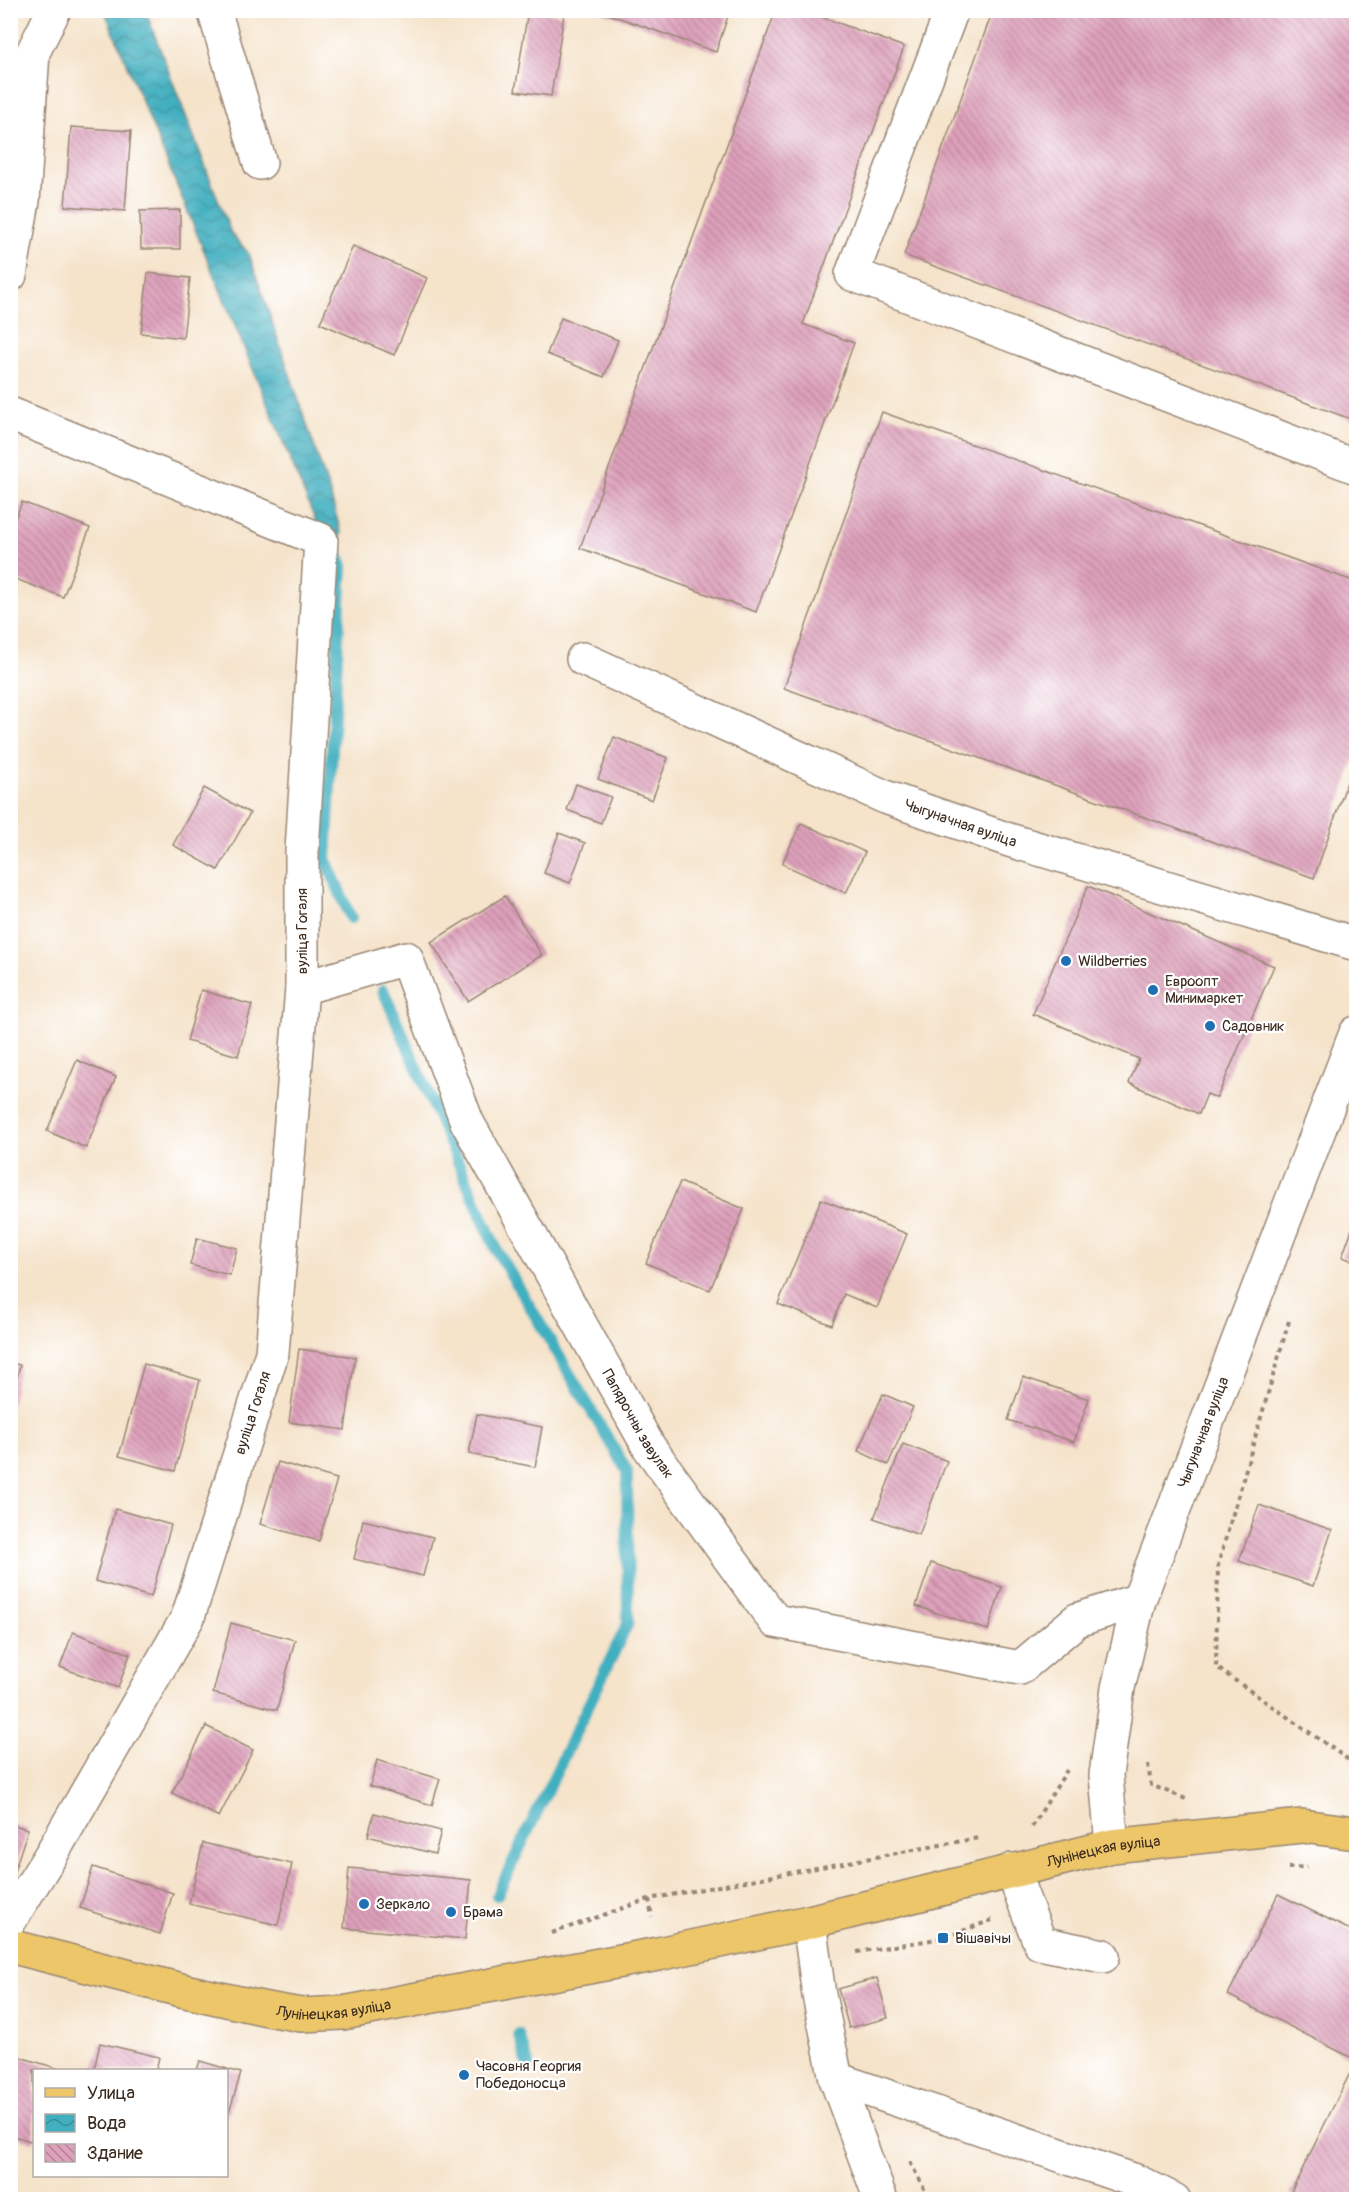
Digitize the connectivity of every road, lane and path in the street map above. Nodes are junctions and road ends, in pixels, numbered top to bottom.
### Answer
1 (54, 10) edge
2 (214, 10) edge
3 (952, 10) edge
4 (260, 163) dead end
5 (17, 195) edge
6 (10, 275) edge
7 (10, 414) edge
8 (1356, 467) edge
9 (583, 659) dead end
10 (1356, 944) edge
11 (302, 988) junction
12 (1356, 1033) edge
13 (1292, 1313) dead end
14 (1139, 1600) junction
15 (1148, 1762) dead end
16 (1356, 1765) edge
17 (1070, 1766) dead end
18 (1189, 1800) dead end
19 (1031, 1828) dead end
20 (1356, 1833) edge
21 (986, 1836) dead end
22 (1112, 1846) junction
23 (1310, 1867) dead end
24 (1287, 1868) dead end
25 (1012, 1870) junction
26 (1026, 1907) junction
27 (10, 1920) edge
28 (809, 1922) junction
29 (541, 1937) dead end
30 (944, 1938) dead end
31 (10, 1946) edge
32 (1103, 1956) dead end
33 (836, 2079) junction
34 (867, 2161) junction
35 (1132, 2190) edge
36 (1053, 2196) dead end
37 (881, 2199) edge
38 (930, 2199) edge
39 (1063, 2199) edge
40 (1174, 2199) edge

1 - 5 street
2 - 4 street
3 - 8 street
5 - 6 street
7 - 11 street, вуліца Гогаля
9 - 10 street, Чыгуначная вуліца
11 - 14 street, Папярочны завулак
11 - 27 street, вуліца Гогаля
12 - 14 street, Чыгуначная вуліца
13 - 16 path
14 - 22 street, Чыгуначная вуліца
15 - 18 path
17 - 19 path
20 - 22 main road, Лунінецкая вуліца
21 - 29 path
22 - 25 main road, Лунінецкая вуліца
23 - 24 path
25 - 26 street
25 - 28 main road, Лунінецкая вуліца
26 - 30 path
26 - 32 street
28 - 31 main road, Лунінецкая вуліца
28 - 33 street
33 - 34 street
33 - 35 street
34 - 37 street
34 - 38 path
35 - 40 street
36 - 39 path

